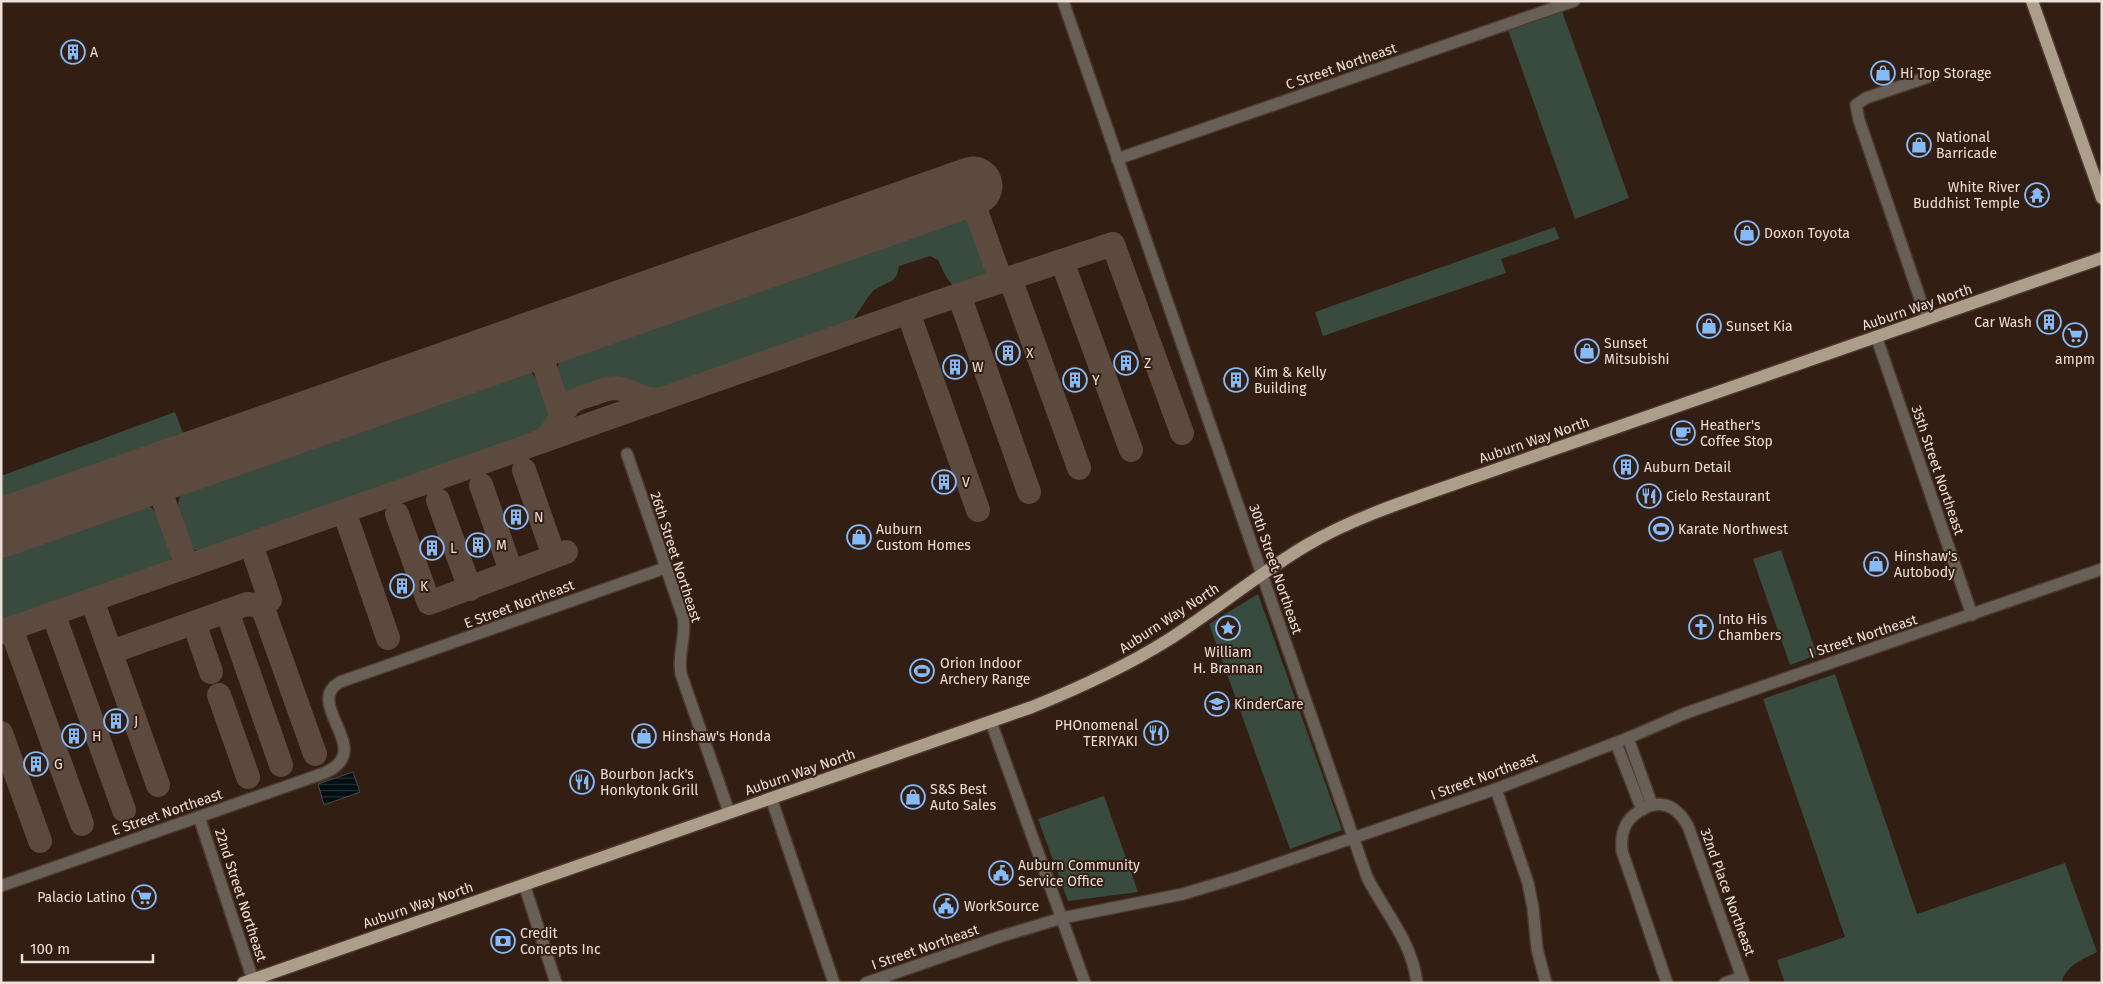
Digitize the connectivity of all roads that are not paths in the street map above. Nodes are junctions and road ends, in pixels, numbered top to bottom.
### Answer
1 (1063, 1) edge
2 (1574, 1) edge
3 (2032, 1) edge
4 (1934, 75) dead end
5 (1117, 159) junction
6 (2102, 198) edge
7 (2102, 258) edge
8 (1927, 319) junction
9 (1876, 336) junction
10 (627, 454) dead end
11 (666, 568) junction
12 (2102, 569) edge
13 (1262, 575) junction
14 (1972, 615) junction
15 (991, 722) junction
16 (1628, 738) junction
17 (1616, 743) junction
18 (1496, 789) junction
19 (771, 798) junction
20 (1647, 807) junction
21 (729, 812) junction
22 (199, 817) junction
23 (1353, 837) junction
24 (524, 884) junction
25 (1, 886) edge
26 (1062, 918) junction
27 (1743, 980) edge
28 (250, 982) edge
29 (556, 983) edge
30 (834, 983) edge
31 (866, 983) edge
32 (1085, 983) edge
33 (1417, 983) edge
34 (1546, 983) edge
35 (1667, 983) edge
36 (1725, 983) edge

1 - 5 street, 30th Street Northeast
2 - 5 street, C Street Northeast
3 - 6 main road
4 - 8 street
5 - 13 street, 30th Street Northeast
7 - 8 main road, Auburn Way North
8 - 9 main road, Auburn Way North
9 - 13 main road, Auburn Way North
9 - 14 street, 35th Street Northeast
10 - 11 street, 26th Street Northeast
11 - 21 street, 26th Street Northeast
11 - 22 street, E Street Northeast
12 - 14 street, I Street Northeast
13 - 15 main road, Auburn Way North
13 - 23 street, 30th Street Northeast
14 - 16 street, I Street Northeast
15 - 19 main road, Auburn Way North
15 - 26 street
16 - 17 street, I Street Northeast
16 - 20 street
17 - 18 street, I Street Northeast
17 - 20 street
18 - 23 street, I Street Northeast
18 - 34 street
19 - 21 main road, Auburn Way North
19 - 30 street
20 - 27 street, 32nd Place Northeast
20 - 35 street
21 - 24 main road, Auburn Way North
22 - 25 street, E Street Northeast
22 - 28 street, 22nd Street Northeast
23 - 26 street, I Street Northeast
23 - 33 street, 30th Street Northeast
24 - 28 main road, Auburn Way North
24 - 29 street
26 - 31 street, I Street Northeast
26 - 32 street
27 - 36 street

